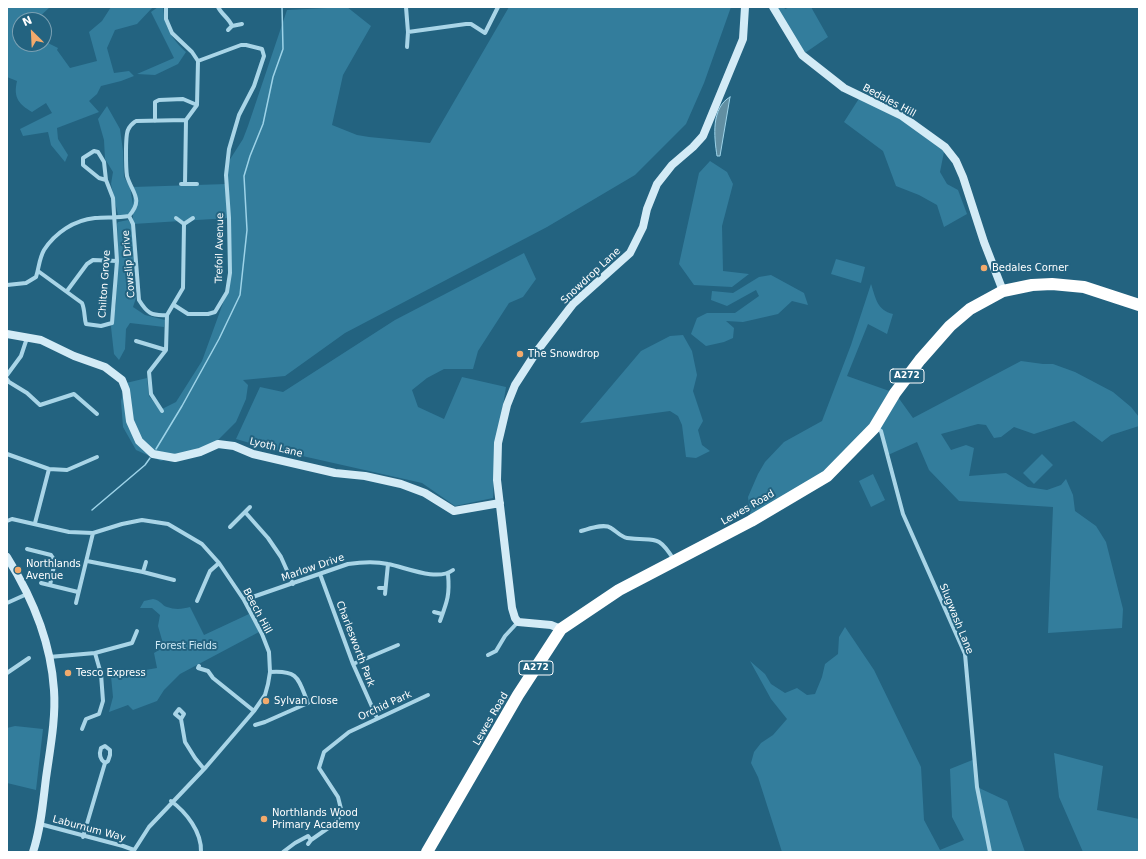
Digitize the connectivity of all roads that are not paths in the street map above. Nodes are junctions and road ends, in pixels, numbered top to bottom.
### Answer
1 (166, 7) edge
2 (218, 7) edge
3 (406, 7) edge
4 (498, 7) edge
5 (745, 7) edge
6 (773, 7) edge
7 (242, 24) dead end
8 (232, 26) junction
9 (228, 30) dead end
10 (408, 32) junction
11 (407, 47) dead end
12 (198, 61) junction
13 (196, 105) junction
14 (186, 120) junction
15 (155, 121) junction
16 (106, 180) junction
17 (197, 184) dead end
18 (129, 216) junction
19 (114, 218) junction
20 (176, 218) dead end
21 (193, 218) dead end
22 (184, 224) junction
23 (117, 261) junction
24 (38, 271) junction
25 (7, 285) edge
26 (67, 291) junction
27 (1003, 291) junction
28 (174, 305) junction
29 (1139, 305) edge
30 (167, 315) junction
31 (7, 334) edge
32 (27, 338) junction
33 (136, 341) dead end
34 (166, 350) junction
35 (7, 375) edge
36 (7, 379) edge
37 (162, 411) dead end
38 (97, 414) dead end
39 (874, 428) junction
40 (7, 454) edge
41 (97, 457) dead end
42 (49, 469) junction
43 (500, 503) junction
44 (250, 507) dead end
45 (245, 512) junction
46 (7, 521) edge
47 (35, 523) junction
48 (230, 527) dead end
49 (581, 531) dead end
50 (93, 533) junction
51 (27, 549) dead end
52 (7, 557) edge
53 (87, 561) junction
54 (146, 562) dead end
55 (675, 562) junction
56 (218, 563) junction
57 (388, 564) junction
58 (453, 570) dead end
59 (143, 572) junction
60 (320, 574) junction
61 (448, 574) junction
62 (174, 580) dead end
63 (41, 583) dead end
64 (293, 584) junction
65 (50, 585) junction
66 (379, 588) dead end
67 (385, 588) junction
68 (78, 592) junction
69 (27, 594) junction
70 (385, 594) dead end
71 (244, 600) junction
72 (197, 601) dead end
73 (7, 603) edge
74 (76, 603) dead end
75 (434, 612) dead end
76 (442, 614) junction
77 (440, 621) dead end
78 (518, 622) junction
79 (561, 628) junction
80 (137, 632) dead end
81 (398, 645) dead end
82 (95, 653) junction
83 (488, 655) dead end
84 (50, 657) junction
85 (29, 658) dead end
86 (353, 664) junction
87 (199, 666) dead end
88 (212, 667) dead end
89 (208, 671) junction
90 (270, 672) junction
91 (7, 673) edge
92 (428, 695) dead end
93 (421, 699) junction
94 (423, 704) dead end
95 (254, 711) junction
96 (377, 718) junction
97 (181, 719) dead end
98 (255, 725) dead end
99 (82, 729) dead end
100 (105, 763) dead end
101 (204, 769) junction
102 (172, 801) junction
103 (40, 824) junction
104 (83, 836) junction
105 (133, 851) edge
106 (33, 852) edge
107 (201, 852) edge
108 (284, 852) edge
109 (427, 852) edge
110 (990, 852) edge

1 - 12 street
2 - 8 street
3 - 10 street
4 - 10 street
5 - 43 street, Snowdrop Lane
6 - 27 street, Bedales Hill
7 - 8 street
8 - 9 street
10 - 11 street
12 - 13 street
12 - 28 street, Trefoil Avenue
13 - 14 street
13 - 15 street
14 - 15 street
14 - 17 street
15 - 18 street
16 - 16 street, Chilton Grove
16 - 19 street, Chilton Grove
18 - 19 street
18 - 30 street, Cowslip Drive
19 - 23 street, Chilton Grove
19 - 24 street
20 - 22 street
21 - 22 street
22 - 28 street
23 - 26 street
23 - 26 street, Chilton Grove
24 - 25 street
24 - 26 street, Chilton Grove
27 - 29 highway, Lewes Road / A272
27 - 39 highway, Lewes Road / A272
28 - 30 street
30 - 34 street
31 - 32 street, Lyoth Lane
32 - 35 street
32 - 43 street, Lyoth Lane
33 - 34 street
34 - 37 street
36 - 38 street
39 - 55 highway, Lewes Road / A272
39 - 110 street, Slugwash Lane
40 - 42 street
41 - 42 street
42 - 47 street
43 - 78 street, Snowdrop Lane
44 - 45 street
45 - 48 street
45 - 64 street
46 - 47 street, Beech Hill
47 - 50 street, Beech Hill
49 - 55 street
50 - 53 street
50 - 56 street, Beech Hill
51 - 65 street
52 - 69 street
53 - 59 street
53 - 68 street
54 - 59 street
55 - 79 highway, Lewes Road / A272
56 - 71 street, Beech Hill
56 - 72 street
57 - 60 street, Marlow Drive
57 - 61 street, Marlow Drive
57 - 67 street
58 - 61 street
59 - 62 street
60 - 64 street, Marlow Drive
60 - 86 street, Charlesworth Park
61 - 76 street
63 - 65 street
64 - 71 street, Marlow Drive
65 - 68 street
66 - 67 street
67 - 70 street
68 - 74 street
69 - 73 street
69 - 84 street
71 - 90 street, Beech Hill
75 - 76 street
76 - 77 street
78 - 79 street
78 - 83 street
79 - 109 highway, Lewes Road / A272
80 - 82 street
81 - 86 street
82 - 84 street
82 - 99 street
84 - 103 street
85 - 91 street
86 - 96 street, Charlesworth Park
87 - 89 street
88 - 89 street
89 - 95 street
90 - 95 street, Beech Hill
90 - 98 street
92 - 93 street, Orchid Park
93 - 94 street
93 - 96 street, Orchid Park
95 - 101 street, Beech Hill
96 - 108 street, Orchid Park
97 - 101 street
100 - 104 street
101 - 102 street, Beech Hill
102 - 105 street, Beech Hill
102 - 107 street
103 - 104 street, Laburnum Way
103 - 106 street
104 - 105 street, Laburnum Way

